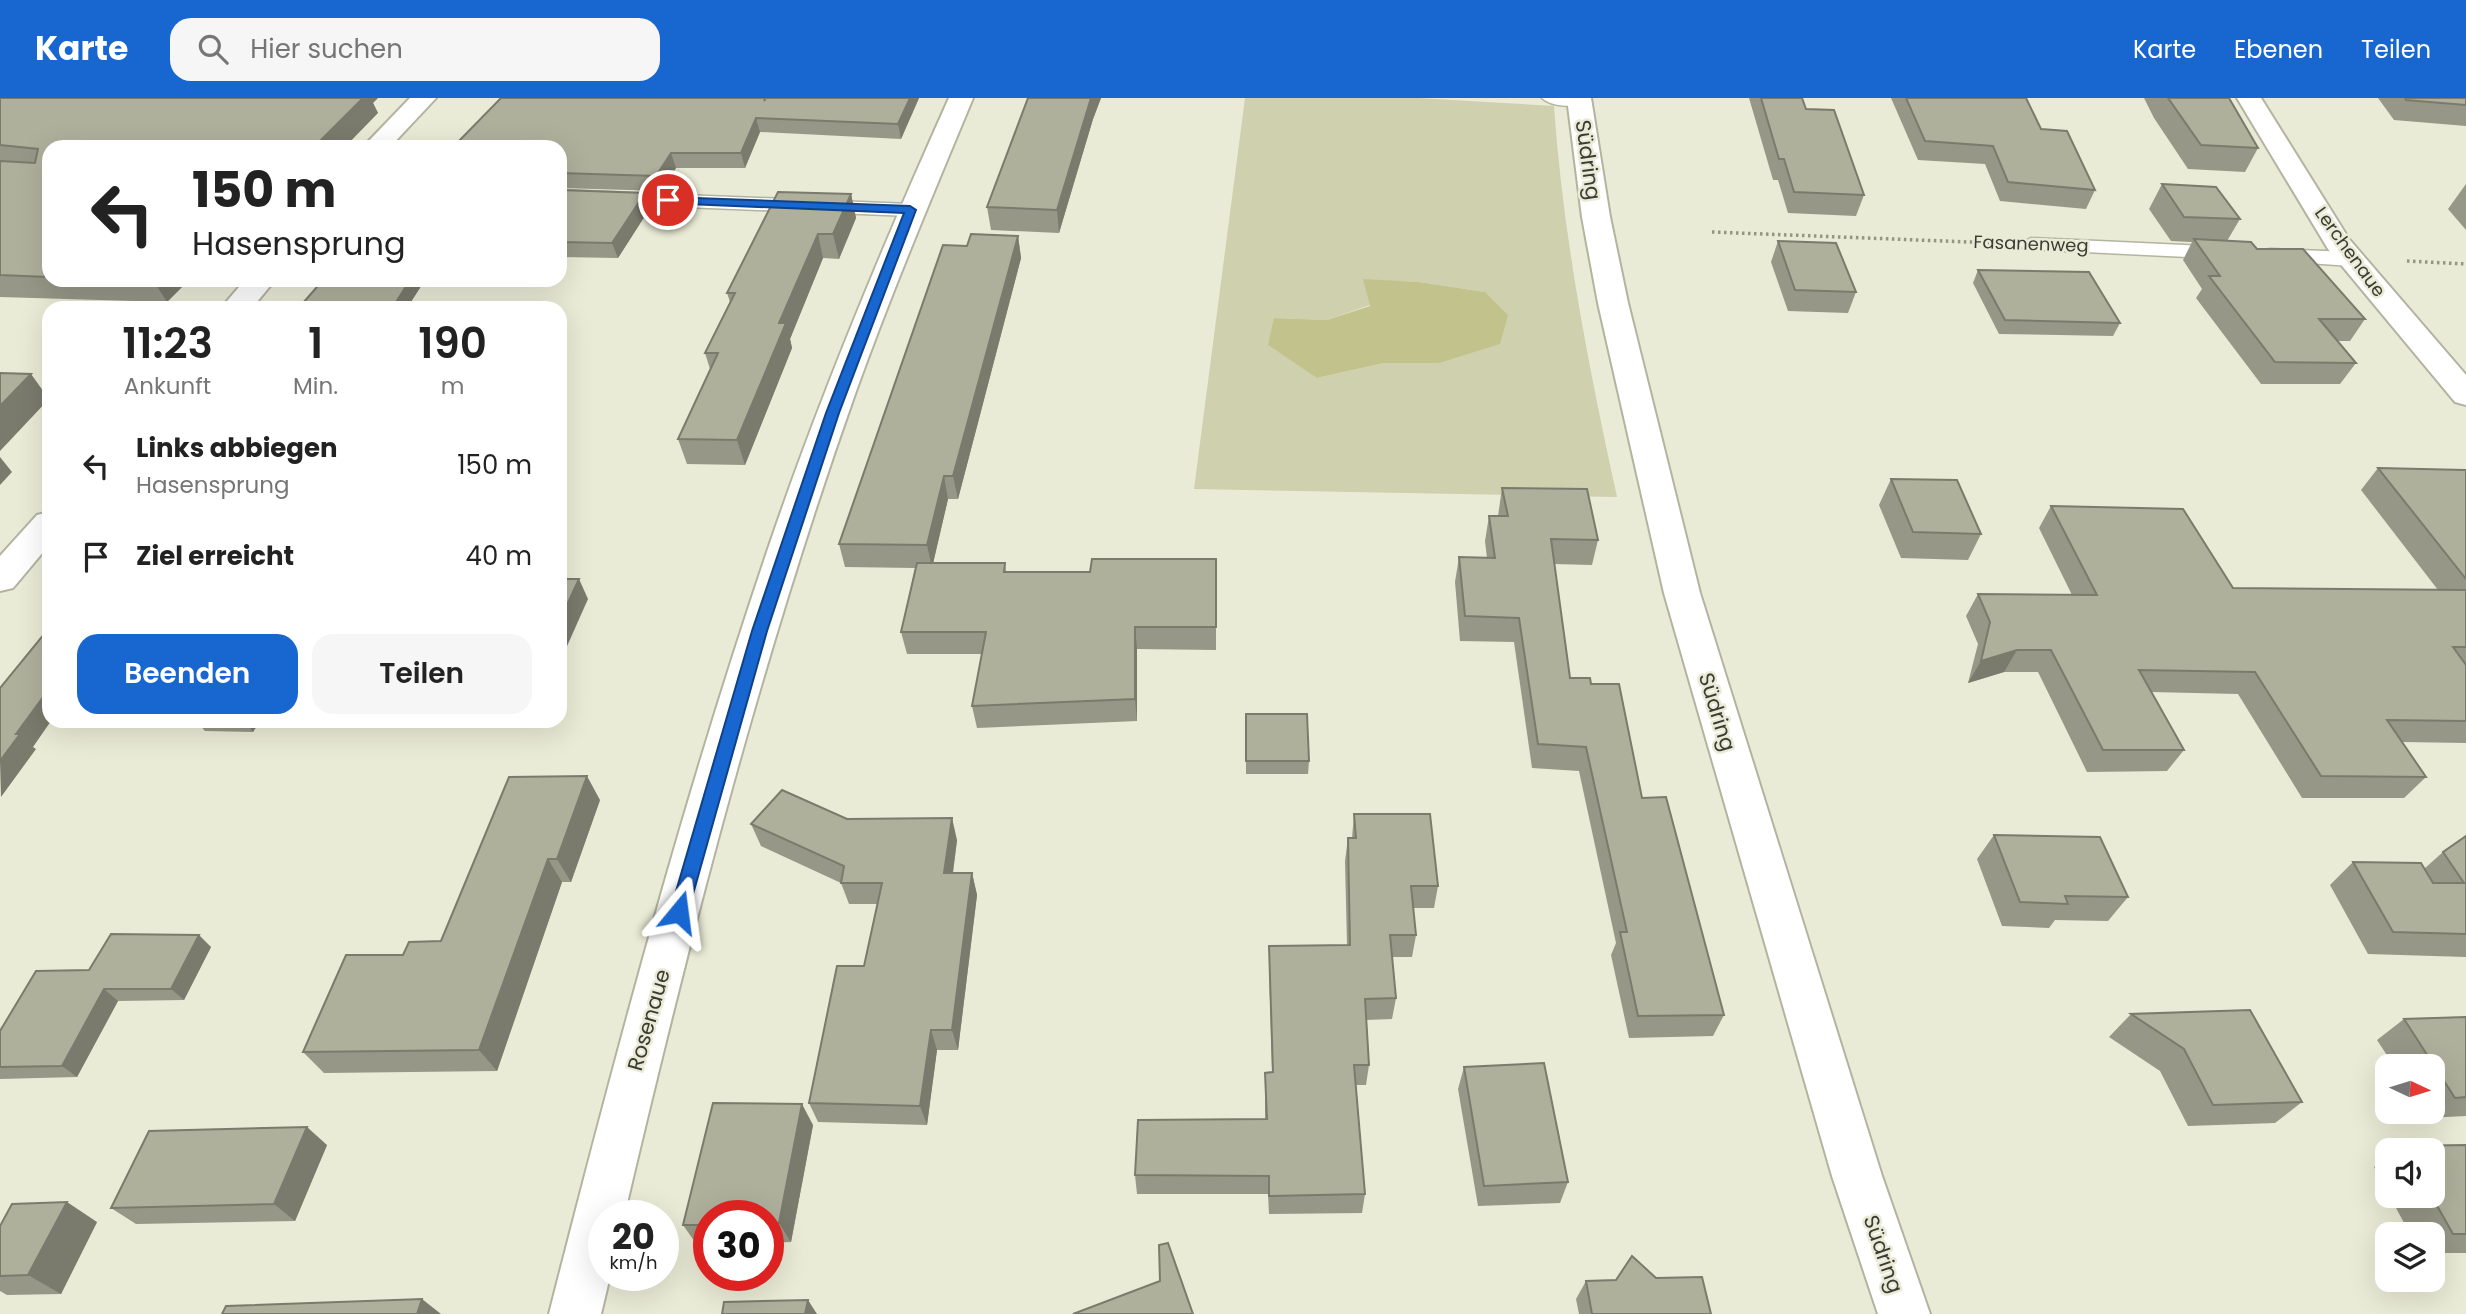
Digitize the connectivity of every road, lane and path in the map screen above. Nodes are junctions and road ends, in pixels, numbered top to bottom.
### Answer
1 (424, 98) edge
2 (961, 98) edge
3 (2249, 98) edge
4 (1570, 99) edge
5 (383, 140) edge
6 (567, 196) edge
7 (910, 210) junction
8 (1712, 232) dead end
9 (2031, 244) joint
10 (2351, 259) junction
11 (255, 287) edge
12 (242, 301) edge
13 (2466, 395) edge
14 (42, 531) edge
15 (0, 579) edge
16 (575, 1314) edge
17 (1903, 1314) edge

1 - 5 street
2 - 7 street, Rosenaue
3 - 10 street, Lerchenaue
4 - 17 street, Südring
6 - 7 lane
7 - 16 street, Rosenaue
8 - 9 path, Fasanenweg
9 - 10 lane, Fasanenweg
10 - 13 street, Lerchenaue
11 - 12 street
14 - 15 street

